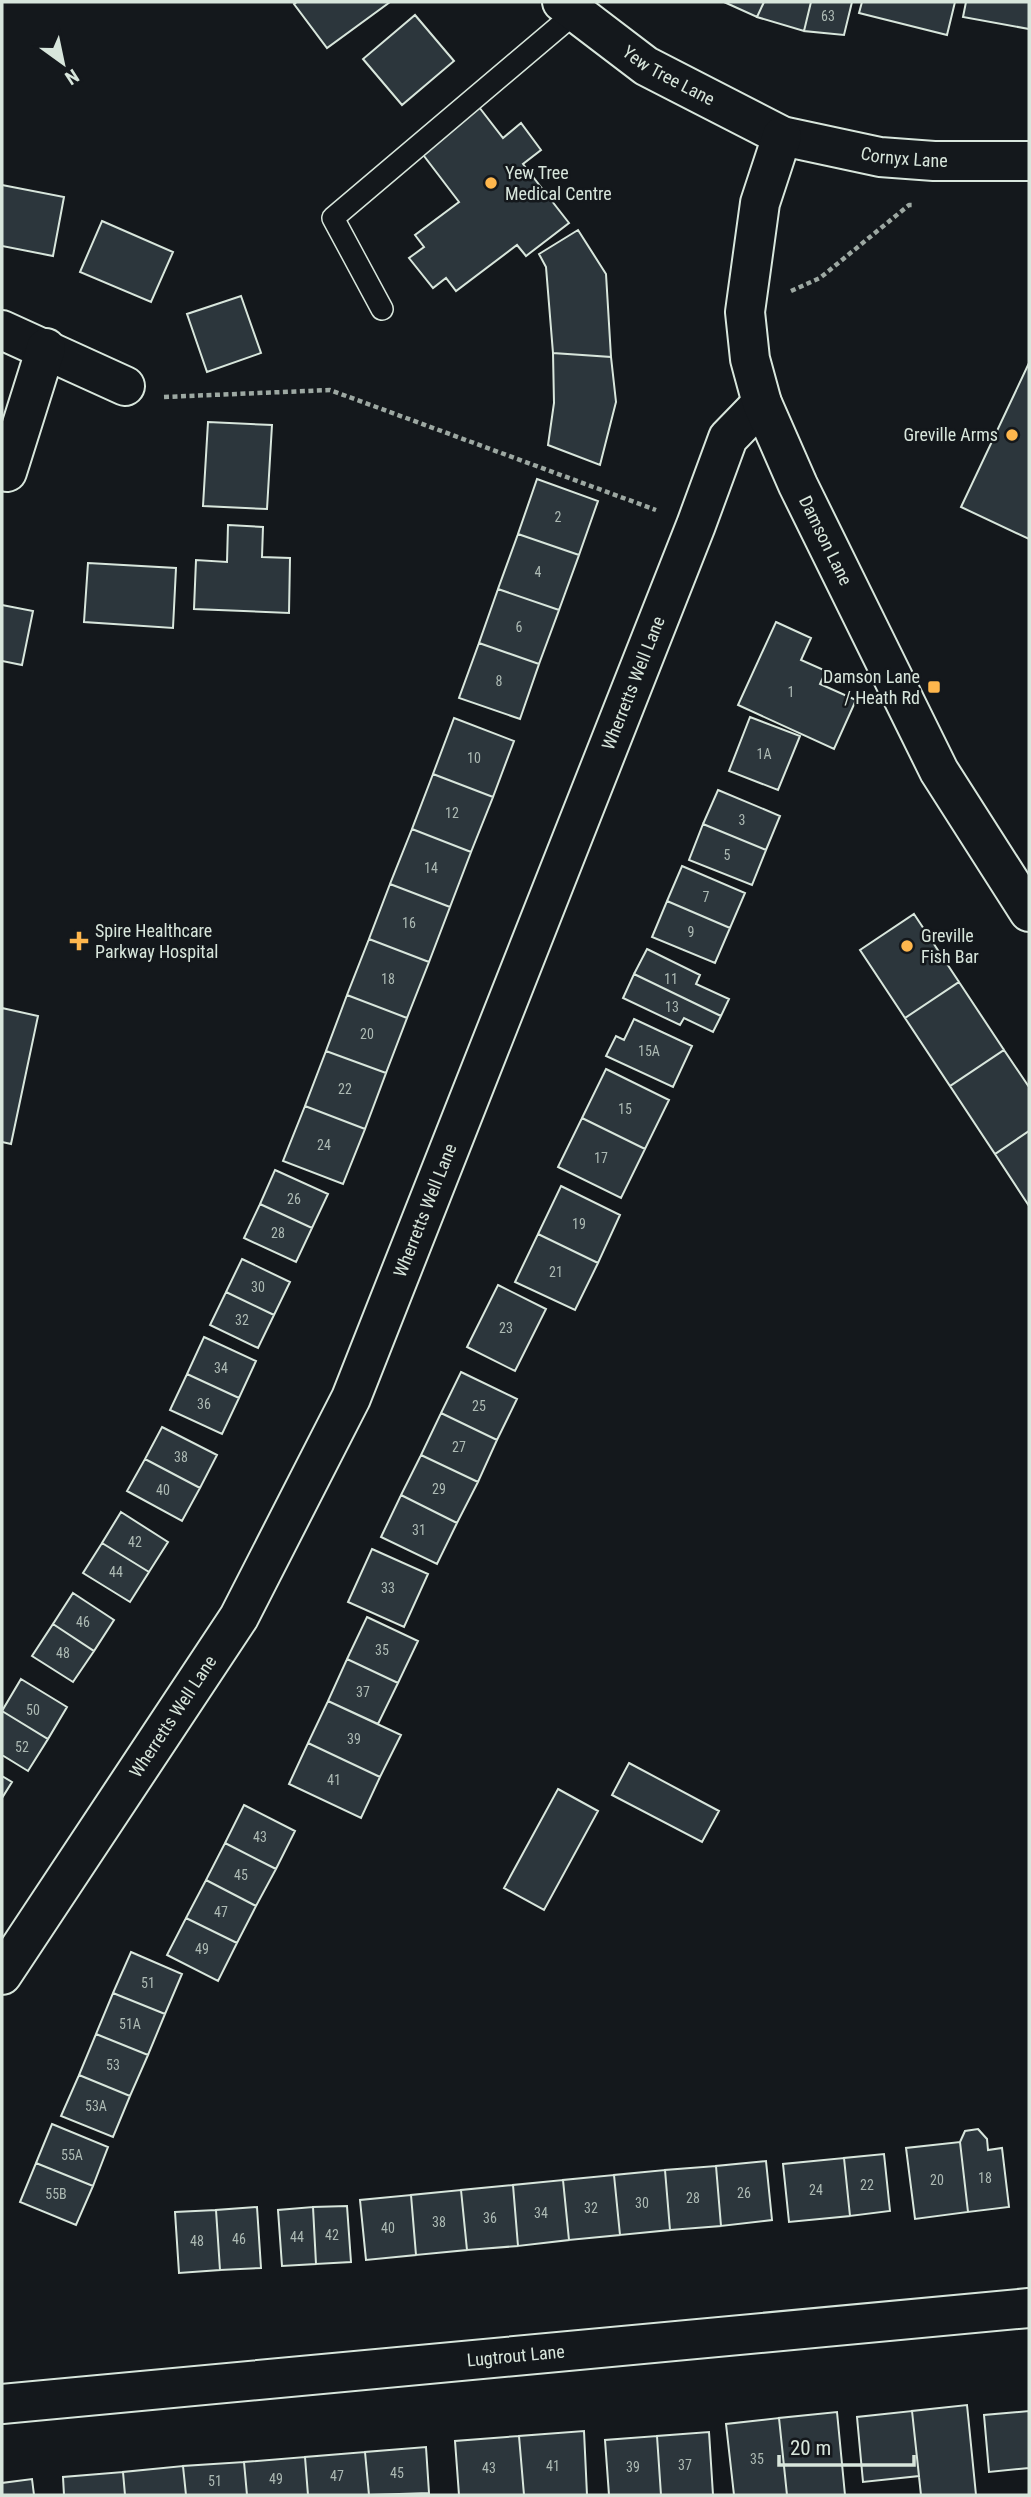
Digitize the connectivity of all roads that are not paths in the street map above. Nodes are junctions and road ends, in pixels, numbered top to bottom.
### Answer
1 (568, 7) edge
2 (782, 136) junction
3 (1029, 161) edge
4 (382, 309) dead end
5 (2, 330) edge
6 (46, 348) junction
7 (125, 386) road end
8 (762, 403) junction
9 (7, 472) dead end
10 (1029, 912) edge
11 (2, 1975) edge
12 (1029, 2308) edge
13 (2, 2404) edge

1 - 2 street, Yew Tree Lane
1 - 4 lane
2 - 3 street, Cornyx Lane
2 - 8 street, Damson Lane
5 - 6 street
6 - 7 street
6 - 9 street
8 - 10 street, Damson Lane
8 - 11 street, Wherretts Well Lane
12 - 13 street, Lugtrout Lane

